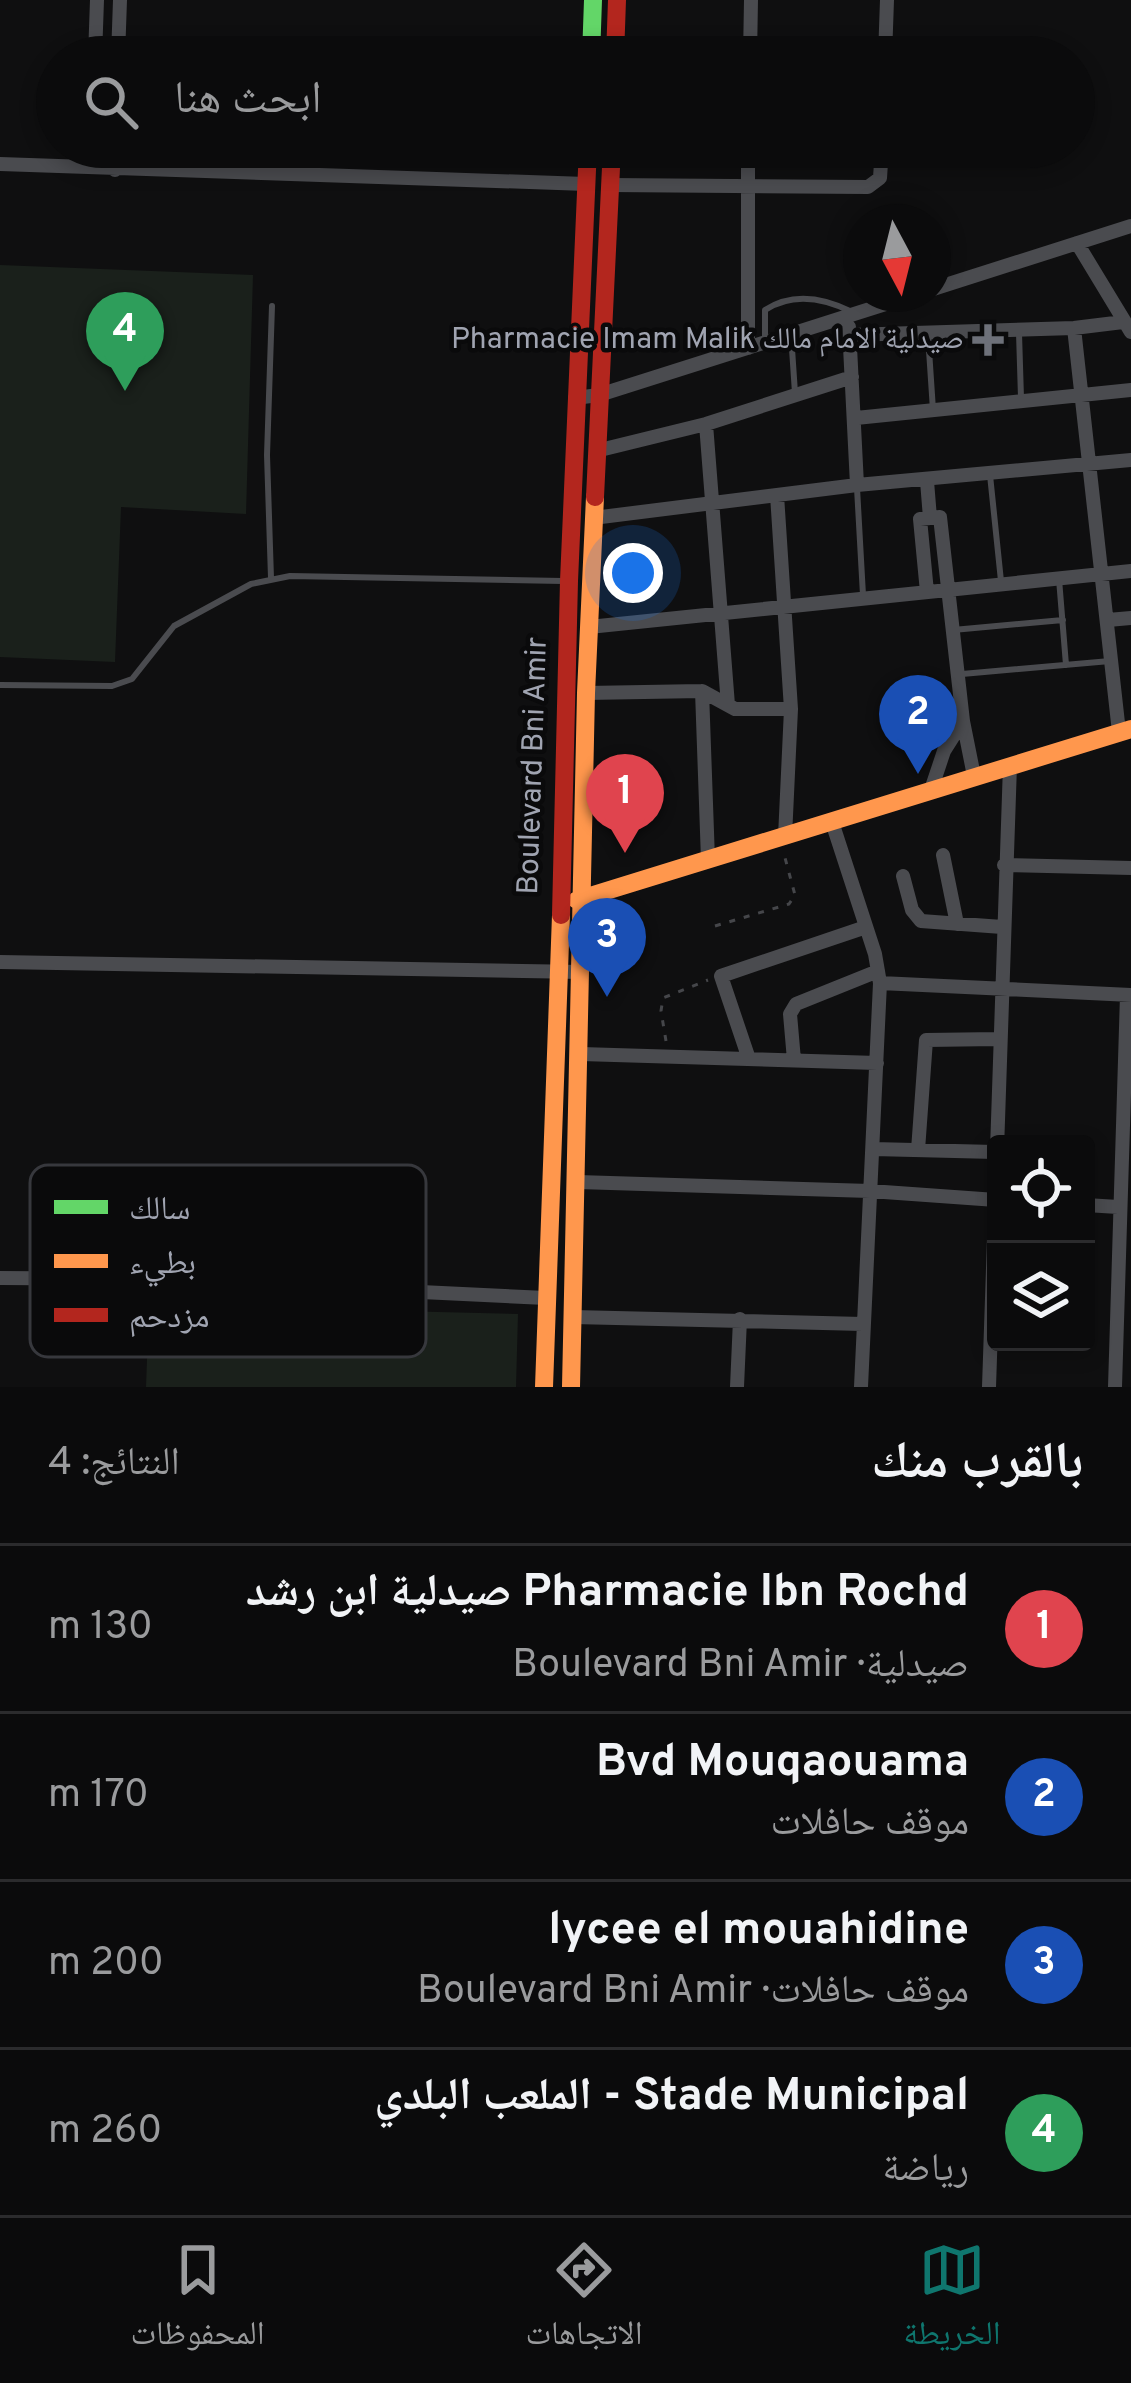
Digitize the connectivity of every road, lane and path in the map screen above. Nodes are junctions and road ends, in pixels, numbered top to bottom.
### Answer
1 (98, 0) edge
2 (120, 0) edge
3 (593, 0) edge
4 (617, 0) edge
5 (751, 0) edge
6 (887, 0) edge
7 (97, 36) edge
8 (119, 36) edge
9 (592, 36) edge
10 (616, 36) edge
11 (750, 36) edge
12 (886, 36) edge
13 (0, 164) edge
14 (36, 166) edge
15 (90, 168) edge
16 (587, 168) edge
17 (611, 168) edge
18 (747, 168) edge
19 (881, 168) edge
20 (115, 170) joint
21 (586, 184) junction
22 (610, 185) junction
23 (747, 185) junction
24 (1131, 226) edge
25 (1076, 243) junction
26 (951, 283) edge
27 (272, 306) dead end
28 (861, 312) edge
29 (852, 315) junction
30 (1127, 327) edge
31 (1074, 328) junction
32 (1018, 329) junction
33 (928, 332) junction
34 (790, 334) junction
35 (850, 335) junction
36 (765, 343) junction
37 (748, 348) junction
38 (852, 377) junction
39 (1131, 390) edge
40 (599, 395) junction
41 (1081, 396) junction
42 (795, 397) junction
43 (575, 398) junction
44 (1022, 401) junction
45 (933, 410) junction
46 (856, 418) junction
47 (706, 424) junction
48 (596, 452) junction
49 (1131, 460) edge
50 (1087, 466) junction
51 (990, 475) junction
52 (927, 481) junction
53 (857, 485) junction
54 (776, 495) junction
55 (713, 502) junction
56 (593, 518) junction
57 (930, 518) junction
58 (1131, 572) edge
59 (1103, 574) junction
60 (271, 579) junction
61 (1059, 579) junction
62 (568, 581) junction
63 (1002, 585) junction
64 (949, 589) junction
65 (927, 592) junction
66 (863, 598) junction
67 (785, 606) junction
68 (721, 613) junction
69 (1131, 618) edge
70 (1063, 620) junction
71 (1108, 620) junction
72 (589, 627) junction
73 (953, 630) junction
74 (1112, 661) junction
75 (1066, 664) junction
76 (958, 674) junction
77 (0, 685) edge
78 (702, 691) junction
79 (586, 693) junction
80 (728, 705) junction
81 (791, 709) junction
82 (963, 721) junction
83 (1125, 730) edge
84 (1010, 765) junction
85 (974, 776) junction
86 (931, 790) junction
87 (832, 822) junction
88 (782, 838) junction
89 (943, 855) dead end
90 (708, 860) junction
91 (1004, 865) junction
92 (1131, 868) edge
93 (903, 876) dead end
94 (583, 899) junction
95 (560, 901) junction
96 (957, 924) junction
97 (715, 926) dead end
98 (866, 927) junction
99 (1002, 927) junction
100 (0, 962) edge
101 (582, 972) junction
102 (560, 973) junction
103 (721, 976) junction
104 (879, 977) junction
105 (1000, 990) junction
106 (1129, 995) edge
107 (998, 1039) junction
108 (581, 1054) junction
109 (669, 1056) junction
110 (749, 1059) junction
111 (794, 1060) junction
112 (877, 1063) junction
113 (1126, 1133) edge
114 (995, 1135) edge
115 (873, 1149) junction
116 (917, 1150) junction
117 (987, 1152) edge
118 (578, 1182) junction
119 (870, 1191) junction
120 (987, 1199) edge
121 (1095, 1206) edge
122 (1118, 1207) junction
123 (994, 1243) edge
124 (0, 1278) edge
125 (30, 1278) edge
126 (426, 1292) edge
127 (546, 1298) junction
128 (573, 1317) junction
129 (740, 1319) junction
130 (1123, 1321) edge
131 (862, 1324) junction
132 (544, 1387) edge
133 (571, 1387) edge
134 (737, 1387) edge
135 (861, 1387) edge
136 (989, 1387) edge
137 (1114, 1387) edge

1 - 7 street
2 - 8 street
3 - 9 main road
4 - 10 main road
5 - 11 street
6 - 12 street
13 - 14 street
15 - 20 street
16 - 21 main road, Boulevard Bni Amir
17 - 22 main road, Boulevard Bni Amir
18 - 23 street
19 - 23 street
20 - 21 street
21 - 43 main road, Boulevard Bni Amir
22 - 23 street
22 - 40 main road, Boulevard Bni Amir
23 - 37 street
24 - 25 street
25 - 26 street
25 - 30 street
27 - 60 lane
28 - 29 street
29 - 34 street
29 - 35 street
29 - 36 lane
30 - 31 street
31 - 32 street
31 - 41 street
32 - 33 street
32 - 44 lane
33 - 35 street
33 - 45 lane
34 - 36 street
34 - 42 lane
35 - 38 street
36 - 37 street
37 - 40 street
38 - 42 street
38 - 46 street
39 - 41 street
40 - 43 street
40 - 48 main road, Boulevard Bni Amir
41 - 44 street
41 - 50 street
42 - 47 street
43 - 62 main road, Boulevard Bni Amir
44 - 45 street
45 - 46 street
46 - 53 street
47 - 48 street
47 - 55 street
48 - 56 main road, Boulevard Bni Amir
49 - 50 street
50 - 51 street
50 - 59 street
51 - 52 street
51 - 63 lane
52 - 53 street
52 - 57 street
53 - 54 street
53 - 66 lane
54 - 55 street
54 - 67 street
55 - 56 street
55 - 68 street
56 - 72 main road, Boulevard Bni Amir
57 - 64 street
57 - 65 street
58 - 59 street
59 - 61 street
59 - 71 street
60 - 62 lane
60 - 77 lane
61 - 63 street
61 - 70 lane
62 - 95 main road, Boulevard Bni Amir
63 - 64 street
64 - 65 street
64 - 73 street
65 - 66 street
66 - 67 street
67 - 68 street
67 - 81 street
68 - 72 street
68 - 80 street
69 - 71 street
70 - 73 lane
70 - 75 lane
71 - 74 street
72 - 79 main road, Boulevard Bni Amir
73 - 76 street
74 - 75 lane
74 - 83 street
75 - 76 lane
76 - 82 street
78 - 79 street
78 - 80 street
78 - 90 street
79 - 94 main road, Boulevard Bni Amir
80 - 81 street
81 - 88 street
82 - 85 street
82 - 86 street
83 - 84 main road
84 - 85 main road
84 - 91 street
85 - 86 main road
86 - 87 main road
87 - 88 main road
87 - 98 street
88 - 90 main road
88 - 97 path
89 - 96 street
90 - 94 main road
91 - 92 street
91 - 99 street
93 - 96 street
94 - 95 main road
94 - 101 main road, Boulevard Bni Amir
95 - 102 main road, Boulevard Bni Amir
96 - 99 street
98 - 103 street
98 - 104 street
99 - 105 street
100 - 102 street
101 - 102 street
101 - 108 main road, Boulevard Bni Amir
102 - 127 main road, Boulevard Bni Amir
103 - 109 path
103 - 110 street
104 - 105 street
104 - 111 street
104 - 112 street
105 - 106 street
105 - 107 street
106 - 113 street
107 - 114 street
107 - 116 street
108 - 109 street
108 - 118 main road, Boulevard Bni Amir
109 - 110 street
110 - 111 street
111 - 112 street
112 - 115 street
113 - 122 street
115 - 116 street
115 - 119 street
116 - 117 street
118 - 119 street
118 - 128 main road, Boulevard Bni Amir
119 - 120 street
119 - 131 street
121 - 122 street
122 - 130 street
123 - 136 street
124 - 125 street
126 - 127 street
127 - 132 main road, Boulevard Bni Amir
128 - 129 street
128 - 133 main road, Boulevard Bni Amir
129 - 131 street
129 - 134 street
130 - 137 street
131 - 135 street

